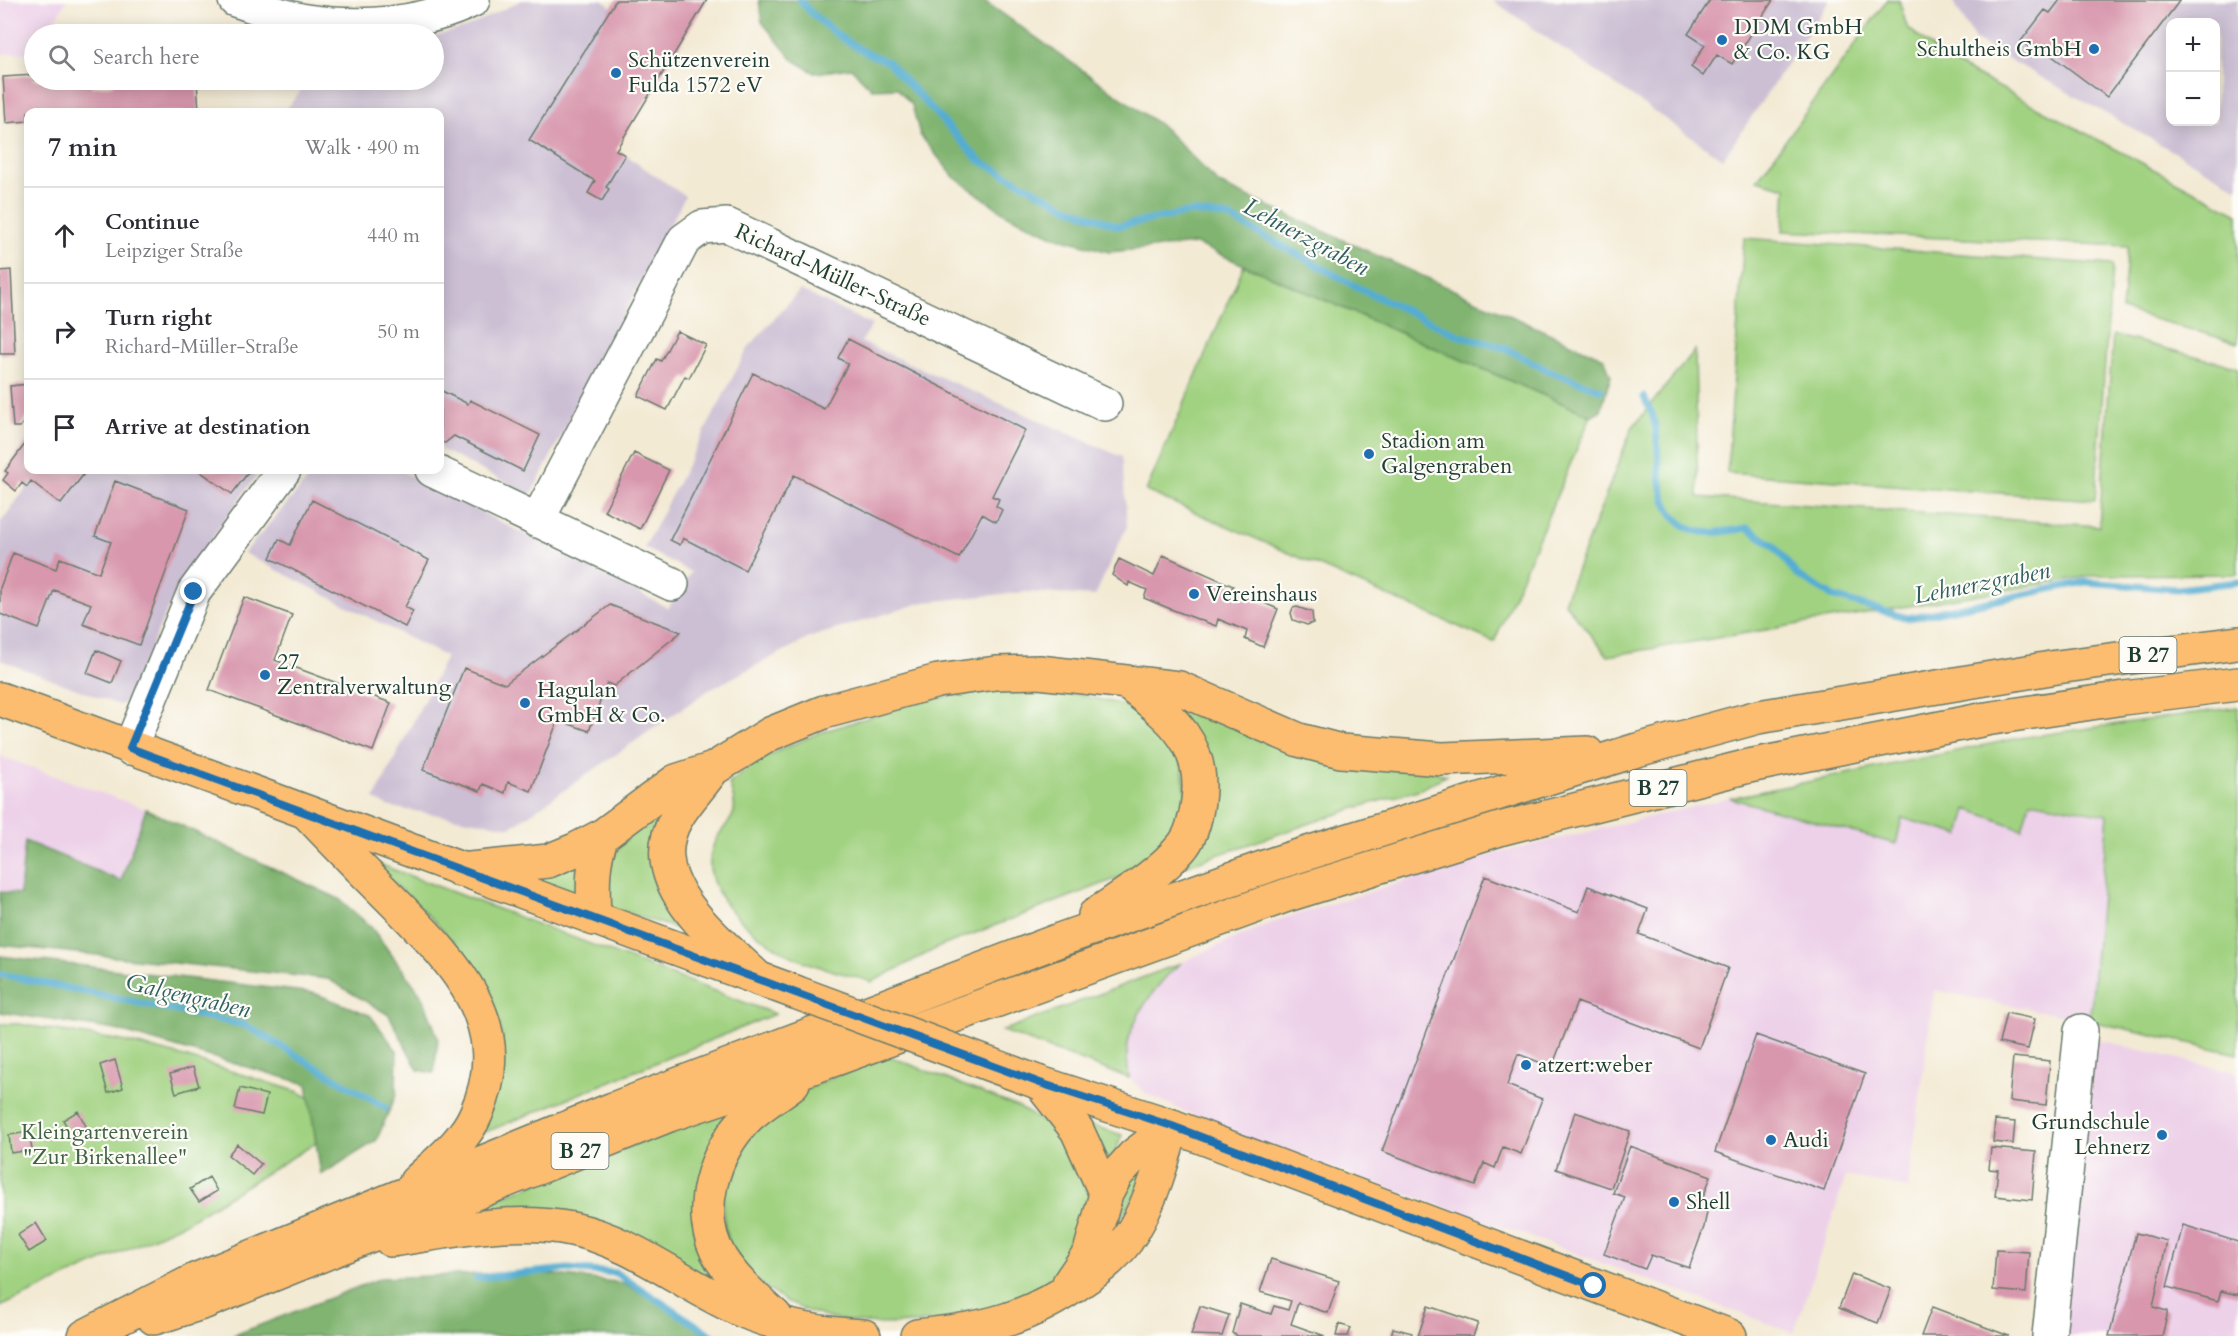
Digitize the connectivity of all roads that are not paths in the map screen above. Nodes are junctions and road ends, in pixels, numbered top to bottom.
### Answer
1 (235, 0) edge
2 (473, 0) edge
3 (341, 24) edge
4 (376, 24) edge
5 (1105, 404) dead end
6 (281, 474) edge
7 (440, 474) edge
8 (537, 521) junction
9 (672, 584) dead end
10 (2238, 643) edge
11 (1127, 683) junction
12 (2238, 684) edge
13 (0, 699) edge
14 (130, 748) junction
15 (1637, 750) junction
16 (684, 789) junction
17 (308, 814) junction
18 (602, 836) junction
19 (460, 870) junction
20 (594, 919) junction
21 (1062, 939) junction
22 (759, 979) junction
23 (2081, 1031) dead end
24 (816, 1066) junction
25 (1053, 1087) junction
26 (1172, 1126) junction
27 (1106, 1194) junction
28 (402, 1195) junction
29 (347, 1245) junction
30 (1060, 1297) junction
31 (787, 1327) junction
32 (85, 1336) edge
33 (98, 1336) edge
34 (864, 1336) edge
35 (917, 1336) edge
36 (1730, 1336) edge
37 (2049, 1336) edge

1 - 3 street
2 - 4 street
5 - 8 street, Richard-Müller-Straße
6 - 14 street
7 - 8 street
8 - 9 street
10 - 15 main road, B 27
11 - 15 main road
11 - 16 main road
11 - 21 main road
12 - 24 main road, B 27
13 - 14 main road
14 - 17 main road
15 - 21 main road, B 27
16 - 18 main road
16 - 22 main road
17 - 19 main road
17 - 28 main road
18 - 19 main road
18 - 20 main road
19 - 20 main road
20 - 22 main road
21 - 28 main road, B 27
22 - 25 main road, bridge
23 - 37 street
24 - 29 main road, B 27
24 - 31 main road
25 - 26 main road
25 - 27 main road
26 - 27 main road
26 - 30 main road
26 - 36 main road
27 - 30 main road
28 - 32 main road, B 27
29 - 31 main road
29 - 33 main road, B 27
30 - 35 main road
31 - 34 main road

